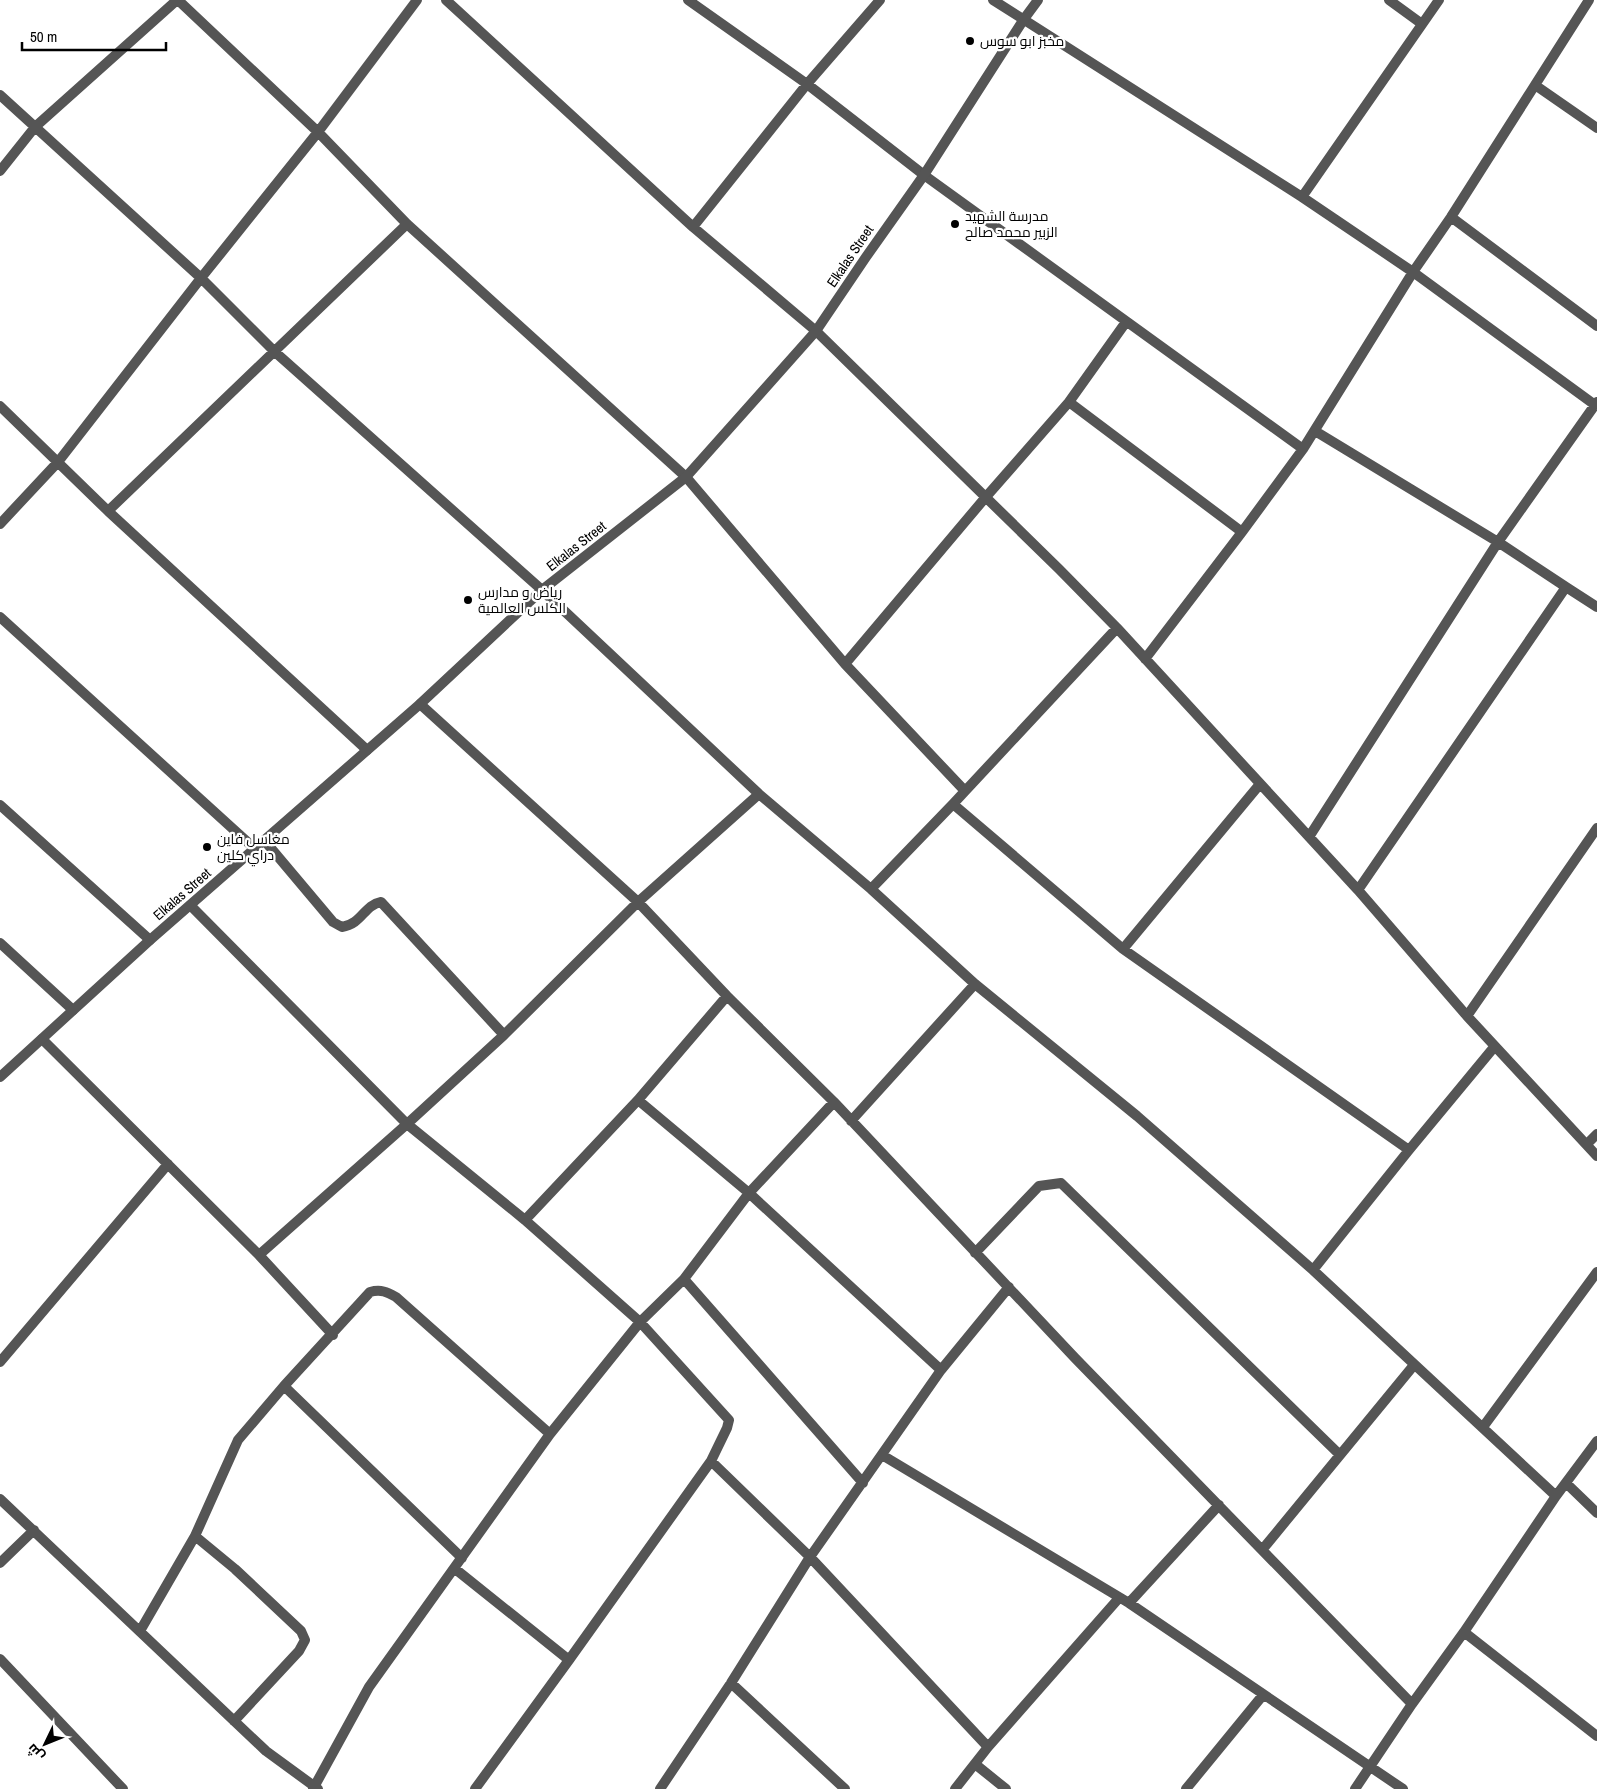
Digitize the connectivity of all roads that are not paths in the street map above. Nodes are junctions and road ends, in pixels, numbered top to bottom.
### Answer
1 (178, 0) edge
2 (417, 0) edge
3 (446, 0) edge
4 (688, 0) edge
5 (880, 0) edge
6 (993, 0) edge
7 (1038, 0) edge
8 (1389, 0) edge
9 (1439, 0) edge
10 (1590, 0) edge
11 (1024, 19) junction
12 (1422, 24) junction
13 (807, 84) junction
14 (1535, 85) junction
15 (0, 95) edge
16 (35, 127) junction
17 (1597, 128) edge
18 (318, 132) junction
19 (0, 171) edge
20 (924, 175) junction
21 (1302, 197) junction
22 (1451, 217) junction
23 (407, 224) junction
24 (693, 227) junction
25 (1413, 272) junction
26 (200, 278) junction
27 (1126, 322) junction
28 (1597, 326) edge
29 (816, 331) junction
30 (275, 352) junction
31 (1069, 402) junction
32 (1596, 404) edge
33 (0, 406) edge
34 (1314, 431) junction
35 (1303, 449) junction
36 (58, 462) junction
37 (686, 477) junction
38 (985, 498) junction
39 (108, 511) junction
40 (0, 524) edge
41 (1242, 532) junction
42 (1498, 542) junction
43 (1566, 587) junction
44 (542, 590) junction
45 (1597, 607) edge
46 (0, 617) edge
47 (1117, 628) junction
48 (1145, 659) junction
49 (845, 664) junction
50 (420, 704) junction
51 (367, 750) junction
52 (1260, 784) junction
53 (965, 791) junction
54 (759, 794) junction
55 (0, 804) edge
56 (953, 804) junction
57 (1597, 828) edge
58 (1309, 837) junction
59 (264, 840) junction
60 (254, 848) junction
61 (871, 889) junction
62 (1358, 890) junction
63 (638, 902) junction
64 (191, 906) junction
65 (150, 940) junction
66 (0, 943) edge
67 (1123, 949) junction
68 (975, 984) junction
69 (727, 996) junction
70 (73, 1010) junction
71 (1467, 1016) junction
72 (504, 1035) junction
73 (42, 1039) junction
74 (1495, 1046) junction
75 (0, 1077) edge
76 (638, 1100) junction
77 (834, 1102) junction
78 (851, 1121) junction
79 (407, 1124) junction
80 (1597, 1134) edge
81 (1587, 1144) junction
82 (1409, 1150) junction
83 (1597, 1156) edge
84 (168, 1164) junction
85 (749, 1194) junction
86 (525, 1220) junction
87 (975, 1253) junction
88 (259, 1255) junction
89 (1313, 1270) junction
90 (1597, 1272) edge
91 (684, 1279) junction
92 (1009, 1287) junction
93 (640, 1322) junction
94 (333, 1335) junction
95 (0, 1362) edge
96 (1414, 1365) junction
97 (941, 1370) junction
98 (284, 1386) junction
99 (1483, 1427) junction
100 (550, 1434) junction
101 (1597, 1441) edge
102 (1339, 1454) junction
103 (882, 1455) junction
104 (711, 1461) junction
105 (862, 1483) junction
106 (1566, 1483) junction
107 (1556, 1496) junction
108 (0, 1499) edge
109 (1219, 1505) junction
110 (1597, 1513) edge
111 (34, 1530) junction
112 (195, 1536) junction
113 (1262, 1550) junction
114 (810, 1557) junction
115 (462, 1558) junction
116 (0, 1563) edge
117 (454, 1568) junction
118 (1119, 1598) junction
119 (1129, 1603) junction
120 (140, 1631) junction
121 (1464, 1632) junction
122 (0, 1659) edge
123 (569, 1660) junction
124 (731, 1683) junction
125 (1263, 1695) junction
126 (1412, 1704) junction
127 (234, 1721) junction
128 (1597, 1736) edge
129 (988, 1747) junction
130 (975, 1764) junction
131 (1371, 1766) junction
132 (315, 1788) edge
133 (663, 1788) edge
134 (124, 1789) edge
135 (475, 1789) edge
136 (844, 1789) edge
137 (955, 1789) edge
138 (1006, 1789) edge
139 (1186, 1789) edge
140 (1355, 1789) edge
141 (1403, 1789) edge

1 - 16 street
1 - 18 street
2 - 18 street
3 - 24 street
4 - 13 street
5 - 13 street
6 - 11 street
7 - 11 street, Elkalas Street
8 - 12 street
9 - 12 street
10 - 14 street
11 - 20 street, Elkalas Street
11 - 21 street
12 - 21 street
13 - 20 street
13 - 24 street
14 - 17 street
14 - 22 street
15 - 16 street
16 - 19 street
16 - 26 street
18 - 23 street
18 - 26 street
20 - 27 street
20 - 29 street, Elkalas Street
21 - 25 street
22 - 25 street
22 - 28 street
23 - 30 street
23 - 37 street
24 - 29 street
25 - 32 street
25 - 34 street
26 - 30 street
26 - 36 street
27 - 31 street
27 - 35 street
29 - 37 street, Elkalas Street
29 - 38 street
30 - 39 street
30 - 44 street
31 - 38 street
31 - 41 street
32 - 42 street
33 - 36 street
34 - 35 street
34 - 42 street
35 - 41 street
36 - 39 street
36 - 40 street
37 - 44 street, Elkalas Street
37 - 49 street
38 - 47 street
38 - 49 street
39 - 51 street
41 - 48 street
42 - 43 street
42 - 58 street
43 - 45 street
43 - 62 street
44 - 50 street, Elkalas Street
44 - 54 street
46 - 60 street
47 - 48 street
47 - 53 street
48 - 52 street
49 - 53 street
50 - 51 street, Elkalas Street
50 - 63 street
51 - 59 street, Elkalas Street
52 - 58 street
52 - 67 street
53 - 56 street
54 - 61 street
54 - 63 street
55 - 65 street
56 - 61 street
56 - 67 street
57 - 71 street
58 - 62 street
59 - 60 street, Elkalas Street
59 - 72 street
60 - 64 street, Elkalas Street
61 - 68 street
62 - 71 street
63 - 69 street
63 - 72 street
64 - 65 street, Elkalas Street
64 - 79 street
65 - 70 street, Elkalas Street
66 - 70 street
67 - 82 street
68 - 78 street
68 - 89 street
69 - 76 street
69 - 77 street
70 - 73 street, Elkalas Street
71 - 74 street
72 - 79 street
73 - 75 street, Elkalas Street
73 - 84 street
74 - 81 street
74 - 82 street
76 - 85 street
76 - 86 street
77 - 78 street
77 - 85 street
78 - 87 street
79 - 86 street
79 - 88 street
80 - 81 street
81 - 83 street
82 - 89 street
84 - 88 street
84 - 95 street
85 - 91 street
85 - 97 street
86 - 93 street
87 - 92 street
87 - 102 street
88 - 94 street
89 - 96 street
90 - 99 street
91 - 93 street
91 - 105 street
92 - 97 street
92 - 109 street
93 - 100 street
93 - 104 street
94 - 98 street
94 - 100 street
96 - 99 street
96 - 102 street
97 - 103 street
98 - 112 street
98 - 115 street
99 - 107 street
100 - 115 street
101 - 106 street
102 - 113 street
103 - 105 street
103 - 118 street
104 - 114 street
104 - 123 street
105 - 114 street
106 - 107 street
106 - 110 street
107 - 121 street
108 - 111 street
109 - 113 street
109 - 119 street
111 - 116 street
111 - 120 street
112 - 120 street
112 - 127 street
113 - 126 street
114 - 124 street
114 - 129 street
115 - 117 street
117 - 123 street
117 - 132 street
118 - 119 street
118 - 129 street
119 - 125 street
120 - 127 street
121 - 126 street
121 - 128 street
122 - 134 street
123 - 135 street
124 - 133 street
124 - 136 street
125 - 131 street
125 - 139 street
126 - 131 street
127 - 132 street
129 - 130 street
130 - 137 street
130 - 138 street
131 - 140 street
131 - 141 street

